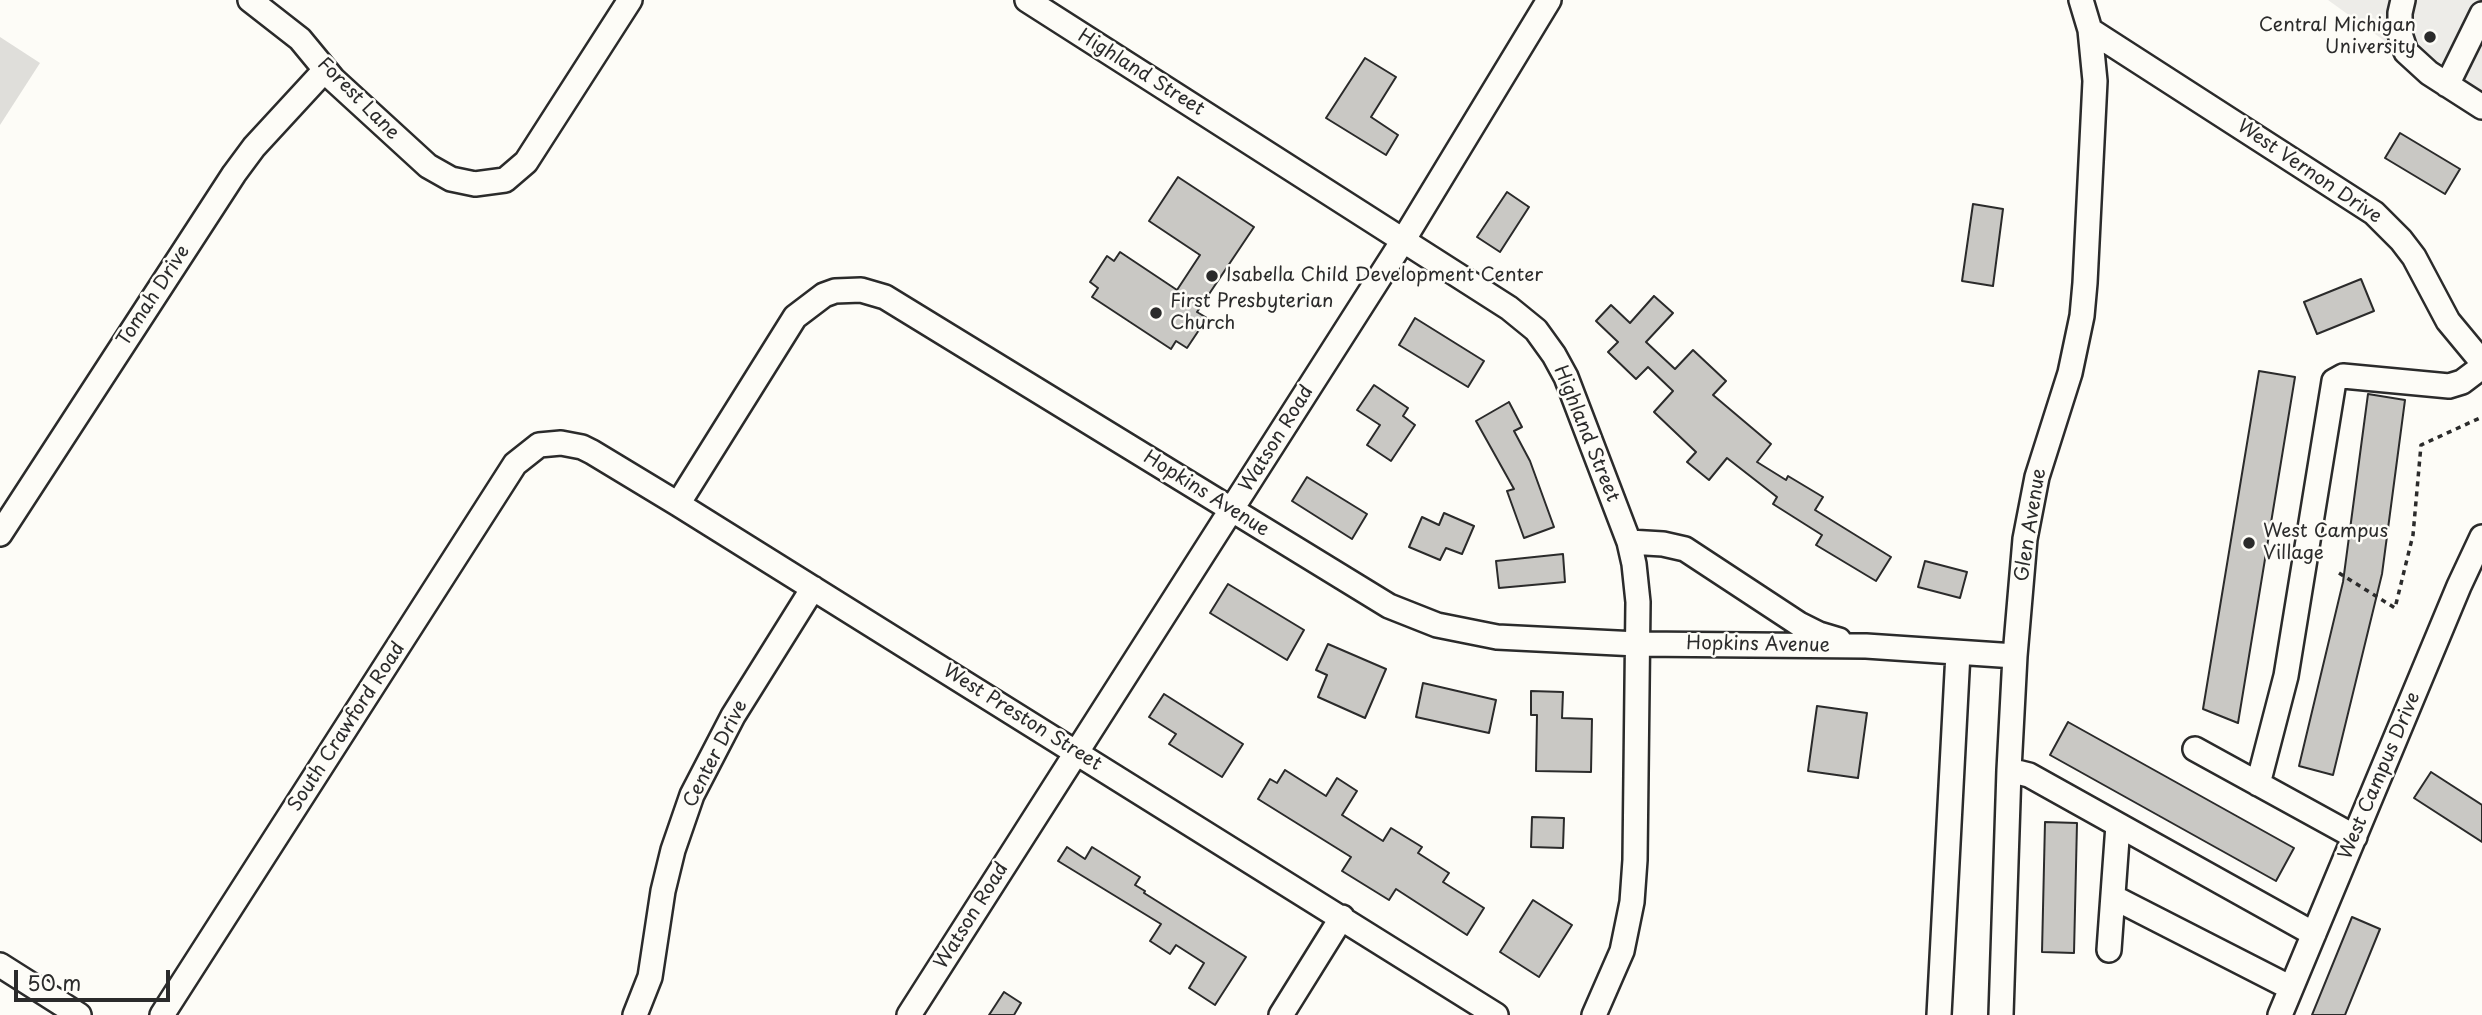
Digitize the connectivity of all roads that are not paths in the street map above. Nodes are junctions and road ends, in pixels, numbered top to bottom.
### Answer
1 (250, 0) edge
2 (630, 0) edge
3 (1027, 0) edge
4 (1549, 0) edge
5 (2081, 0) edge
6 (2403, 0) edge
7 (2482, 14) edge
8 (2090, 30) junction
9 (325, 70) junction
10 (2447, 85) junction
11 (2482, 107) edge
12 (1404, 239) junction
13 (2482, 364) edge
14 (539, 445) joint
15 (678, 504) junction
16 (1232, 510) junction
17 (0, 534) edge
18 (2482, 537) edge
19 (1629, 542) junction
20 (813, 588) junction
21 (1637, 643) junction
22 (1866, 646) junction
23 (1958, 653) junction
24 (2015, 656) junction
25 (2195, 749) dead end
26 (1076, 751) junction
27 (2009, 770) junction
28 (2258, 784) junction
29 (2118, 825) junction
30 (2355, 837) junction
31 (2113, 897) junction
32 (1342, 917) junction
33 (2314, 934) junction
34 (2109, 950) dead end
35 (0, 965) edge
36 (650, 977) junction
37 (2291, 988) junction
38 (79, 1015) edge
39 (162, 1015) edge
40 (635, 1015) edge
41 (653, 1015) edge
42 (909, 1015) edge
43 (1281, 1015) edge
44 (1496, 1015) edge
45 (1594, 1015) edge
46 (1939, 1015) edge
47 (2001, 1015) edge
48 (2280, 1015) edge

1 - 9 street, Forest Lane
2 - 9 street, Forest Lane
3 - 12 street, Highland Street
4 - 12 street, Watson Road
5 - 8 street, Glen Avenue
6 - 10 street
7 - 10 street
8 - 13 street, West Vernon Drive
8 - 24 street, Glen Avenue
9 - 17 street, Tomah Drive
10 - 11 street
12 - 16 street, Watson Road
12 - 19 street, Highland Street
13 - 28 street
14 - 15 street, West Preston Street
14 - 39 street, South Crawford Road
15 - 16 street, Hopkins Avenue
15 - 20 street, West Preston Street
16 - 21 street, Hopkins Avenue
16 - 26 street, Watson Road
18 - 30 street, West Campus Drive
19 - 21 street, Highland Street
19 - 22 street, Hopkins Avenue
20 - 26 street, West Preston Street
20 - 36 street, Center Drive
21 - 22 street, Hopkins Avenue
21 - 45 street, Highland Street
22 - 23 street, Hopkins Avenue
23 - 24 street, Hopkins Avenue
23 - 46 street
24 - 27 street, Glen Avenue
25 - 28 street
26 - 32 street, West Preston Street
26 - 42 street, Watson Road
27 - 29 street
27 - 47 street, Glen Avenue
28 - 30 street
29 - 31 street
29 - 33 street
30 - 33 street, West Campus Drive
31 - 34 street
31 - 37 street
32 - 43 street
32 - 44 street, West Preston Street
33 - 37 street, West Campus Drive
35 - 38 street
36 - 40 street, Center Drive
36 - 41 street
37 - 48 street, West Campus Drive

